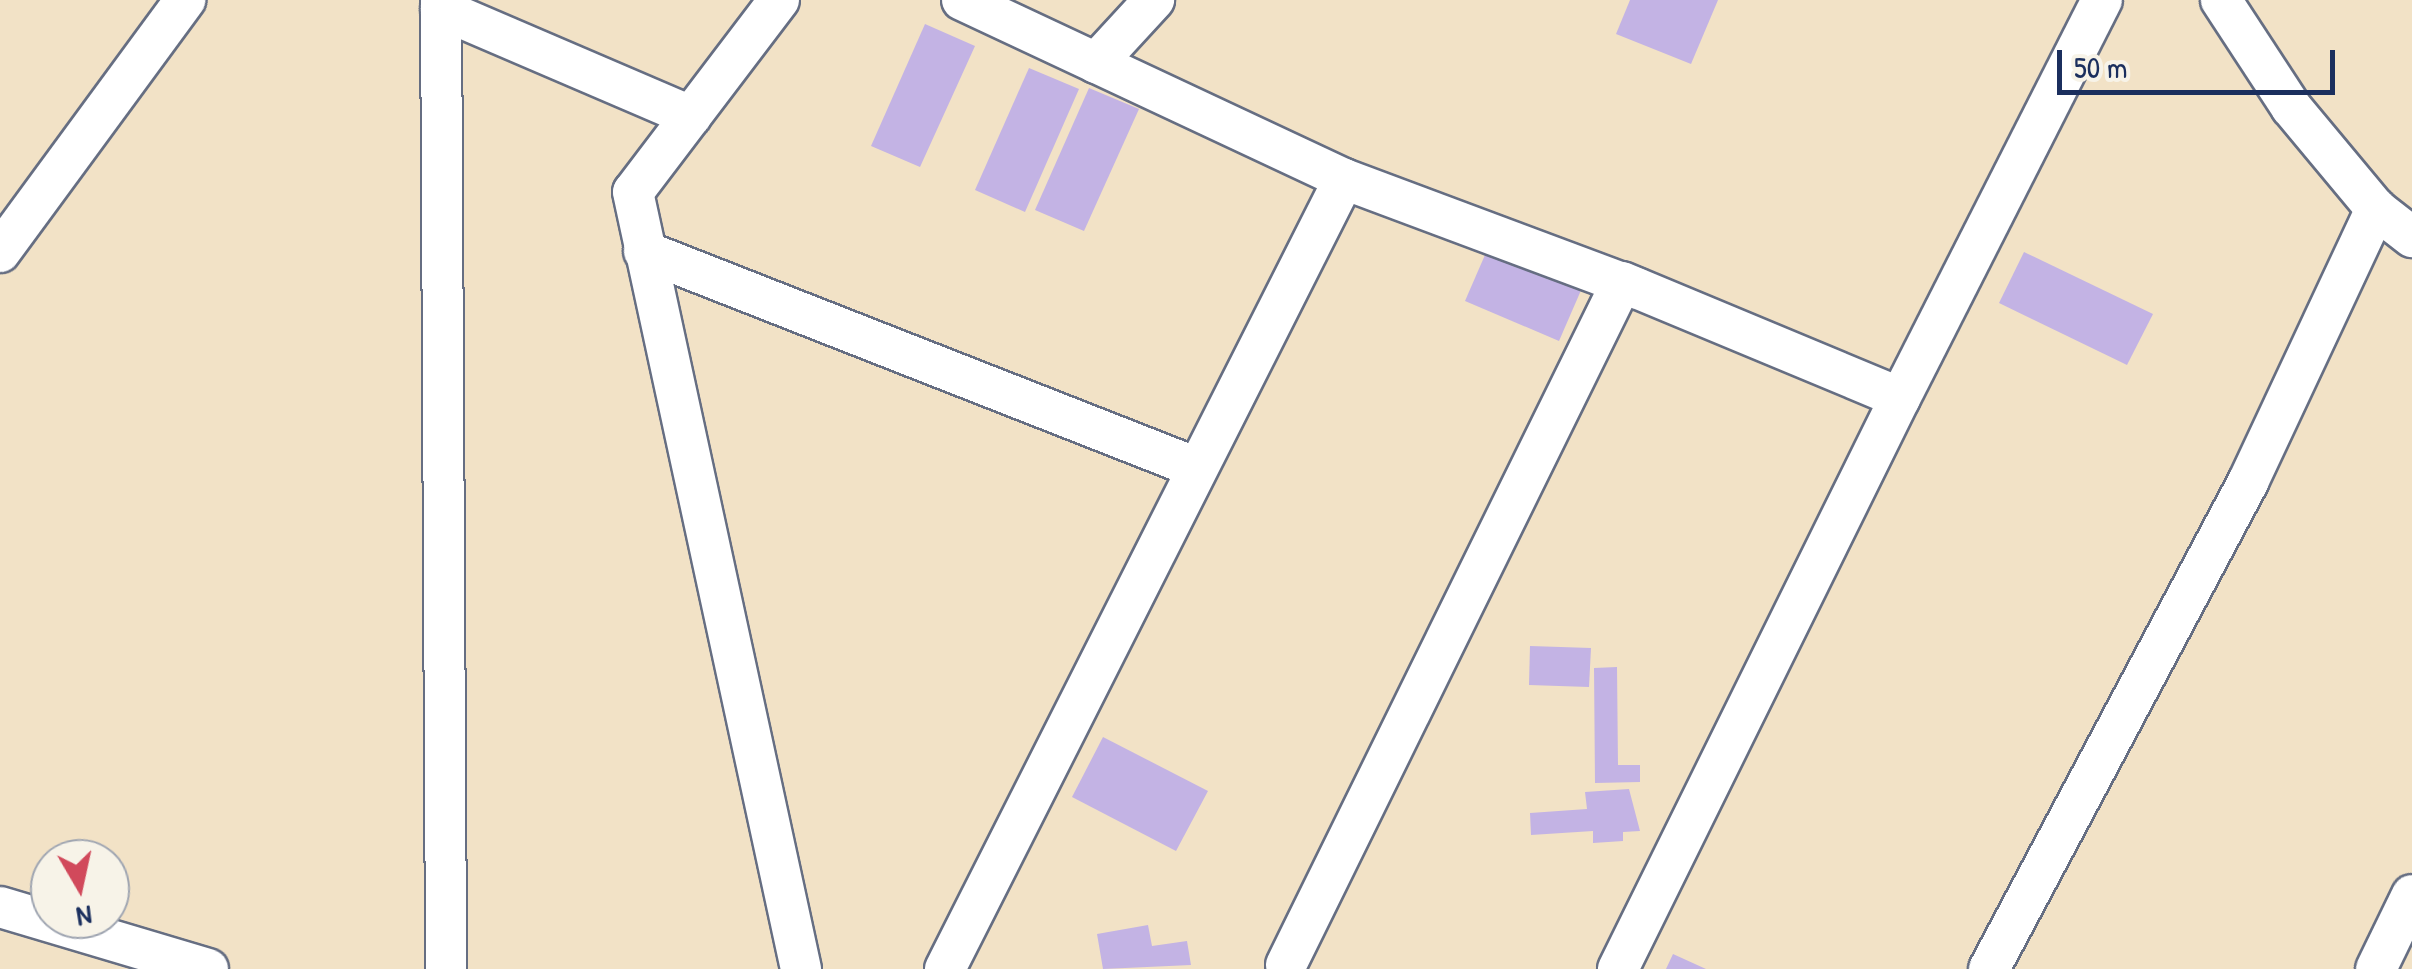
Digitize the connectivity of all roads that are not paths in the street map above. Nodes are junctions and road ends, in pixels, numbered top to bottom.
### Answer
1 (185, 0) edge
2 (779, 0) edge
3 (962, 0) edge
4 (1154, 0) edge
5 (2221, 0) edge
6 (2097, 1) edge
7 (442, 4) edge
8 (1096, 63) junction
9 (691, 116) junction
10 (1344, 179) junction
11 (2376, 209) junction
12 (2412, 237) edge
13 (644, 251) junction
14 (0, 252) edge
15 (1629, 285) junction
16 (1900, 398) junction
17 (1197, 468) junction
18 (2412, 895) edge
19 (0, 907) edge
20 (1289, 968) edge
21 (208, 969) edge
22 (446, 969) edge
23 (801, 969) edge
24 (945, 969) edge
25 (1618, 969) edge
26 (1989, 969) edge
27 (2376, 969) edge

1 - 14 street
2 - 9 street
3 - 8 street
4 - 8 street
5 - 11 street
6 - 16 street
7 - 9 street
7 - 22 street
8 - 10 street
9 - 13 street
10 - 15 street
10 - 17 street
11 - 12 street
11 - 26 street
13 - 17 street
13 - 23 street
15 - 16 street
15 - 20 street
16 - 25 street
17 - 24 street
18 - 27 street
19 - 21 street

